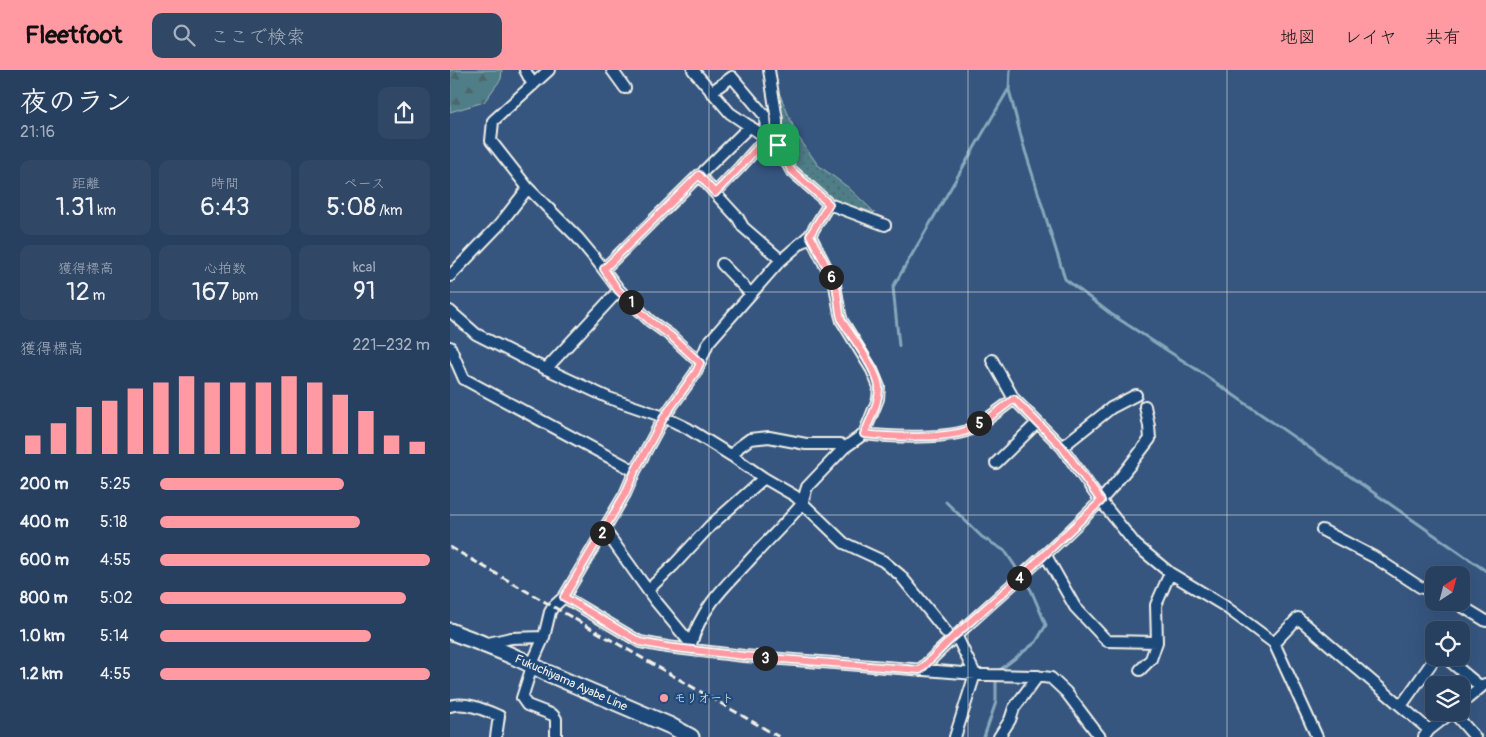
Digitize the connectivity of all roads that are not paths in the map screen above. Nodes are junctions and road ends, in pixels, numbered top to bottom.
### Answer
1 (525, 70) edge
2 (549, 70) edge
3 (612, 70) edge
4 (693, 70) edge
5 (769, 70) edge
6 (533, 85) junction
7 (625, 88) dead end
8 (711, 92) junction
9 (750, 126) junction
10 (765, 137) junction
11 (778, 145) junction
12 (704, 172) dead end
13 (528, 188) junction
14 (715, 193) junction
15 (829, 204) junction
16 (885, 225) dead end
17 (810, 235) junction
18 (781, 260) junction
19 (722, 264) dead end
20 (604, 269) junction
21 (450, 276) edge
22 (618, 290) junction
23 (751, 294) junction
24 (450, 311) edge
25 (450, 347) edge
26 (992, 360) dead end
27 (700, 363) junction
28 (546, 369) junction
29 (1136, 395) dead end
30 (1014, 399) junction
31 (1145, 406) dead end
32 (664, 417) junction
33 (1037, 423) junction
34 (864, 434) junction
35 (1062, 447) junction
36 (844, 448) junction
37 (732, 456) junction
38 (996, 462) dead end
39 (635, 471) junction
40 (764, 478) junction
41 (1101, 501) junction
42 (802, 504) junction
43 (604, 529) junction
44 (1322, 530) dead end
45 (1045, 554) junction
46 (1170, 572) junction
47 (1425, 588) edge
48 (648, 590) junction
49 (564, 597) junction
50 (1470, 611) edge
51 (1486, 621) edge
52 (450, 631) edge
53 (544, 637) junction
54 (952, 638) junction
55 (1157, 642) junction
56 (1274, 643) junction
57 (483, 644) junction
58 (691, 647) junction
59 (533, 665) junction
60 (1429, 666) edge
61 (1457, 666) edge
62 (920, 670) junction
63 (1140, 670) dead end
64 (975, 674) junction
65 (1038, 676) junction
66 (1484, 685) edge
67 (1470, 697) edge
68 (450, 706) edge
69 (1401, 706) junction
70 (1442, 721) edge
71 (1460, 721) edge
72 (1427, 734) edge
73 (496, 737) edge
74 (556, 737) edge
75 (691, 737) edge
76 (955, 737) edge
77 (998, 737) edge
78 (1100, 737) edge
79 (1317, 737) edge
80 (1475, 737) edge

1 - 6 street
2 - 6 street
3 - 7 street
4 - 8 street
5 - 11 street
6 - 13 street
8 - 9 street
8 - 10 street
9 - 10 street
9 - 12 street
10 - 11 street
10 - 14 street
11 - 15 street
13 - 20 street
13 - 21 street
14 - 18 street
14 - 20 street
15 - 16 street
15 - 17 street
17 - 18 street
17 - 34 street
18 - 23 street
19 - 23 street
20 - 22 street
22 - 27 street
22 - 28 street
23 - 27 street
24 - 28 street
25 - 39 street
26 - 30 street
27 - 32 street
28 - 32 street
29 - 35 street
30 - 33 street
30 - 34 street
31 - 41 street
32 - 37 street
32 - 39 street
33 - 35 street
33 - 38 street
34 - 36 street
35 - 41 street
36 - 37 street
36 - 42 street
37 - 40 street
39 - 43 street
40 - 42 street
40 - 48 street
41 - 45 street
41 - 46 street
42 - 54 street
42 - 58 street
43 - 48 street
43 - 49 street
44 - 47 street
45 - 54 street
45 - 55 street
46 - 55 street
46 - 56 street
48 - 58 street
49 - 53 street
49 - 58 street
50 - 51 street
52 - 57 main road, Fukuchiyama Ayabe Line
53 - 57 street
53 - 59 street
54 - 62 street
54 - 64 street
55 - 63 street
56 - 69 street
56 - 79 street
57 - 59 main road, Fukuchiyama Ayabe Line
58 - 62 street
59 - 74 street
59 - 75 main road, Fukuchiyama Ayabe Line
60 - 69 street
61 - 66 street
62 - 64 street
64 - 65 street
64 - 76 street
65 - 77 street
65 - 78 street
66 - 67 street
68 - 73 street
69 - 72 street
70 - 72 street
71 - 80 street

